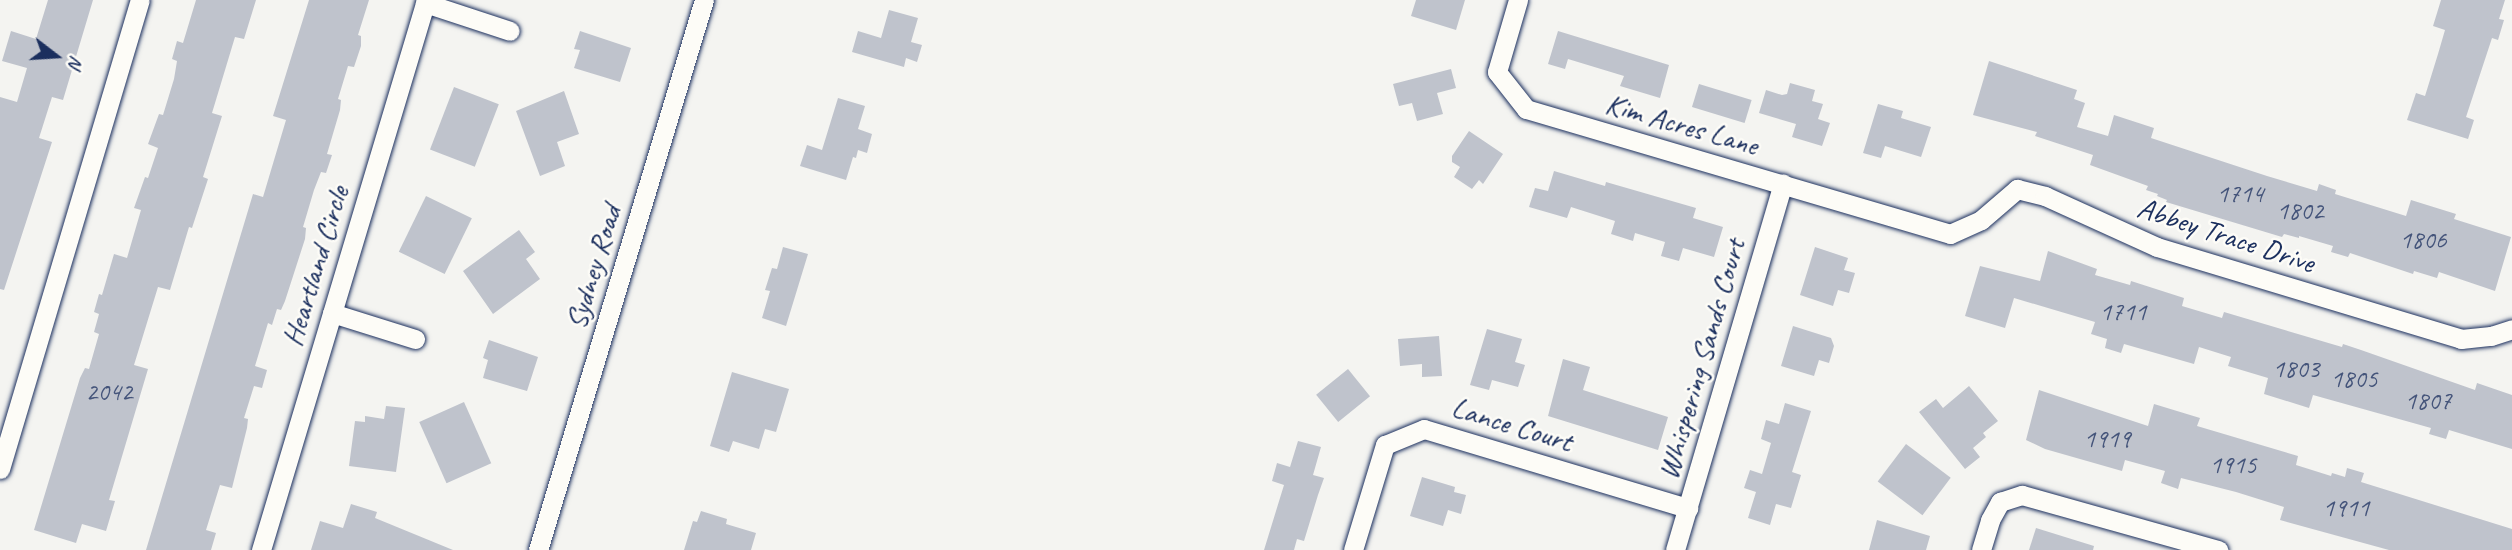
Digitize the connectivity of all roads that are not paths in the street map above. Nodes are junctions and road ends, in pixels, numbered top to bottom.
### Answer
1 (140, 0) edge
2 (704, 0) edge
3 (1518, 0) edge
4 (425, 2) edge
5 (510, 31) dead end
6 (1783, 184) junction
7 (1938, 230) joint
8 (332, 313) junction
9 (2512, 329) edge
10 (415, 339) dead end
11 (0, 469) edge
12 (1688, 508) junction
13 (261, 550) edge
14 (538, 550) edge
15 (1353, 550) edge
16 (1675, 550) edge
17 (1981, 550) edge
18 (2218, 550) edge

1 - 11 street
2 - 14 street, Sydney Road
3 - 6 street, Kim Acres Lane
4 - 5 street
4 - 8 street, Heartland Circle
6 - 7 street, Kim Acres Lane
6 - 12 street, Whispering Sands Court
7 - 9 street, Abbey Trace Drive
8 - 10 street
8 - 13 street, Heartland Circle
12 - 15 street, Lance Court
12 - 16 street, Whispering Sands Court
17 - 18 street

